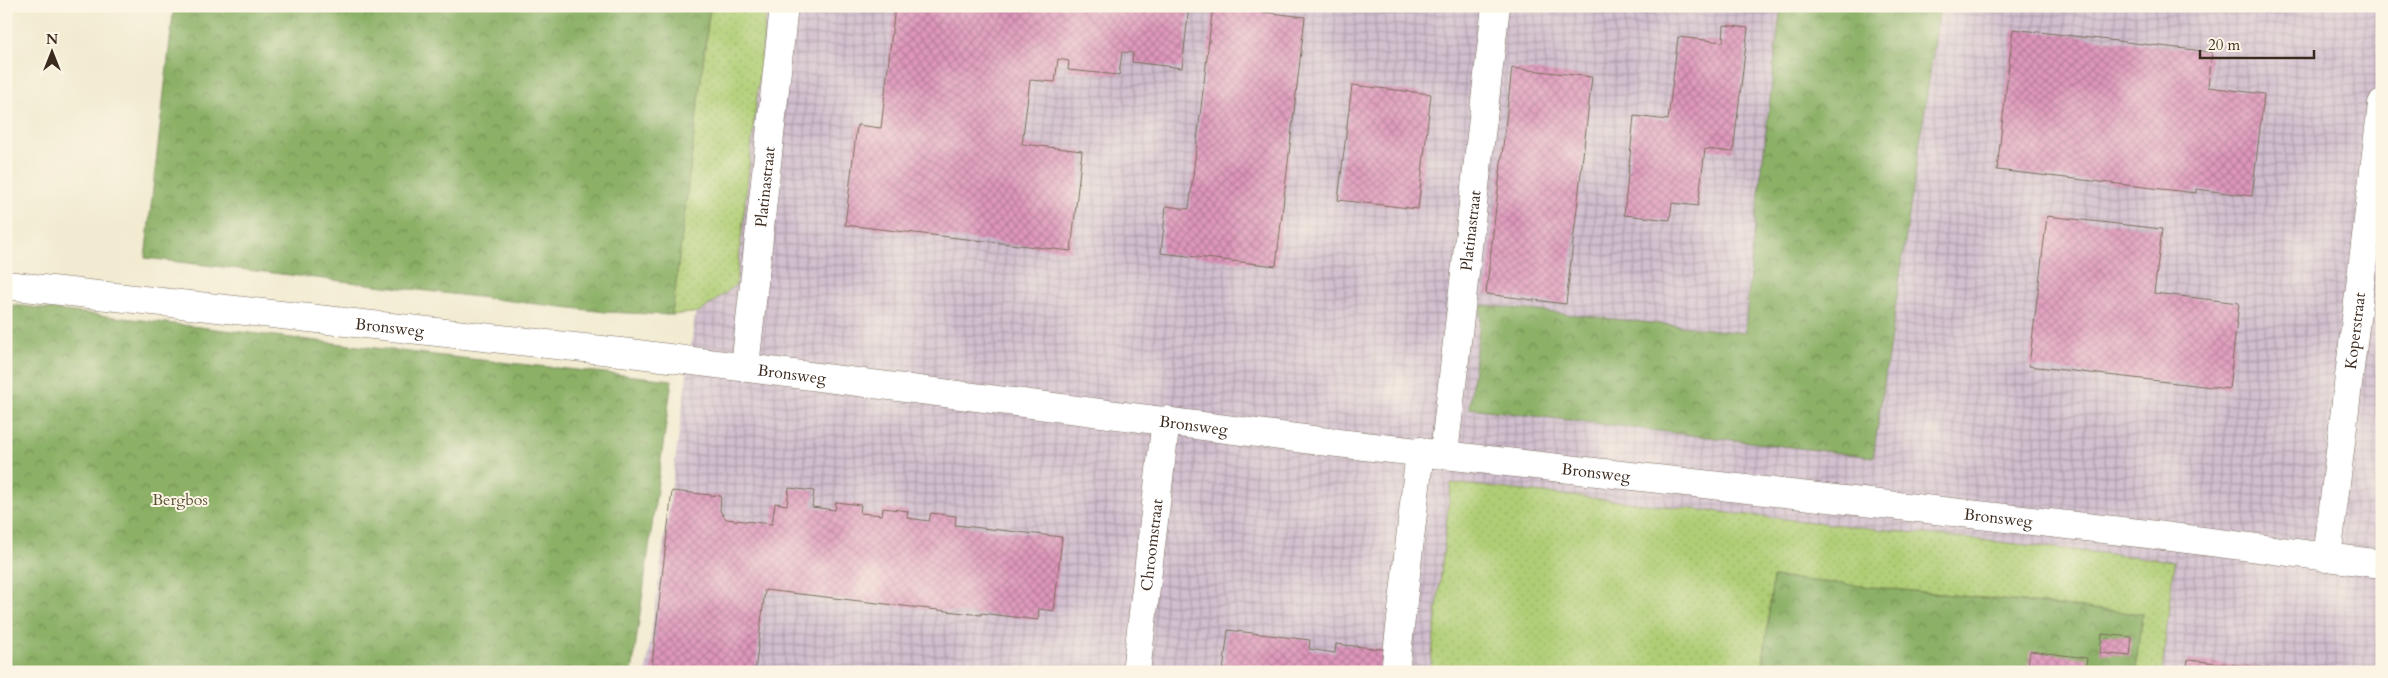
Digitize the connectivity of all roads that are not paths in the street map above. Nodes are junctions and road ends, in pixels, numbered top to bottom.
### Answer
1 (784, 6) edge
2 (1496, 6) edge
3 (2382, 104) edge
4 (6, 285) edge
5 (745, 367) junction
6 (1166, 420) junction
7 (1432, 453) junction
8 (2326, 558) junction
9 (2382, 564) edge
10 (1136, 672) edge
11 (1395, 672) edge

1 - 5 street, Platinastraat
2 - 7 street, Platinastraat
3 - 8 street, Koperstraat
4 - 5 street, Bronsweg
5 - 6 street, Bronsweg
6 - 7 street, Bronsweg
6 - 10 street, Chroomstraat
7 - 8 street, Bronsweg
7 - 11 street, Platinastraat
8 - 9 street, Bronsweg

